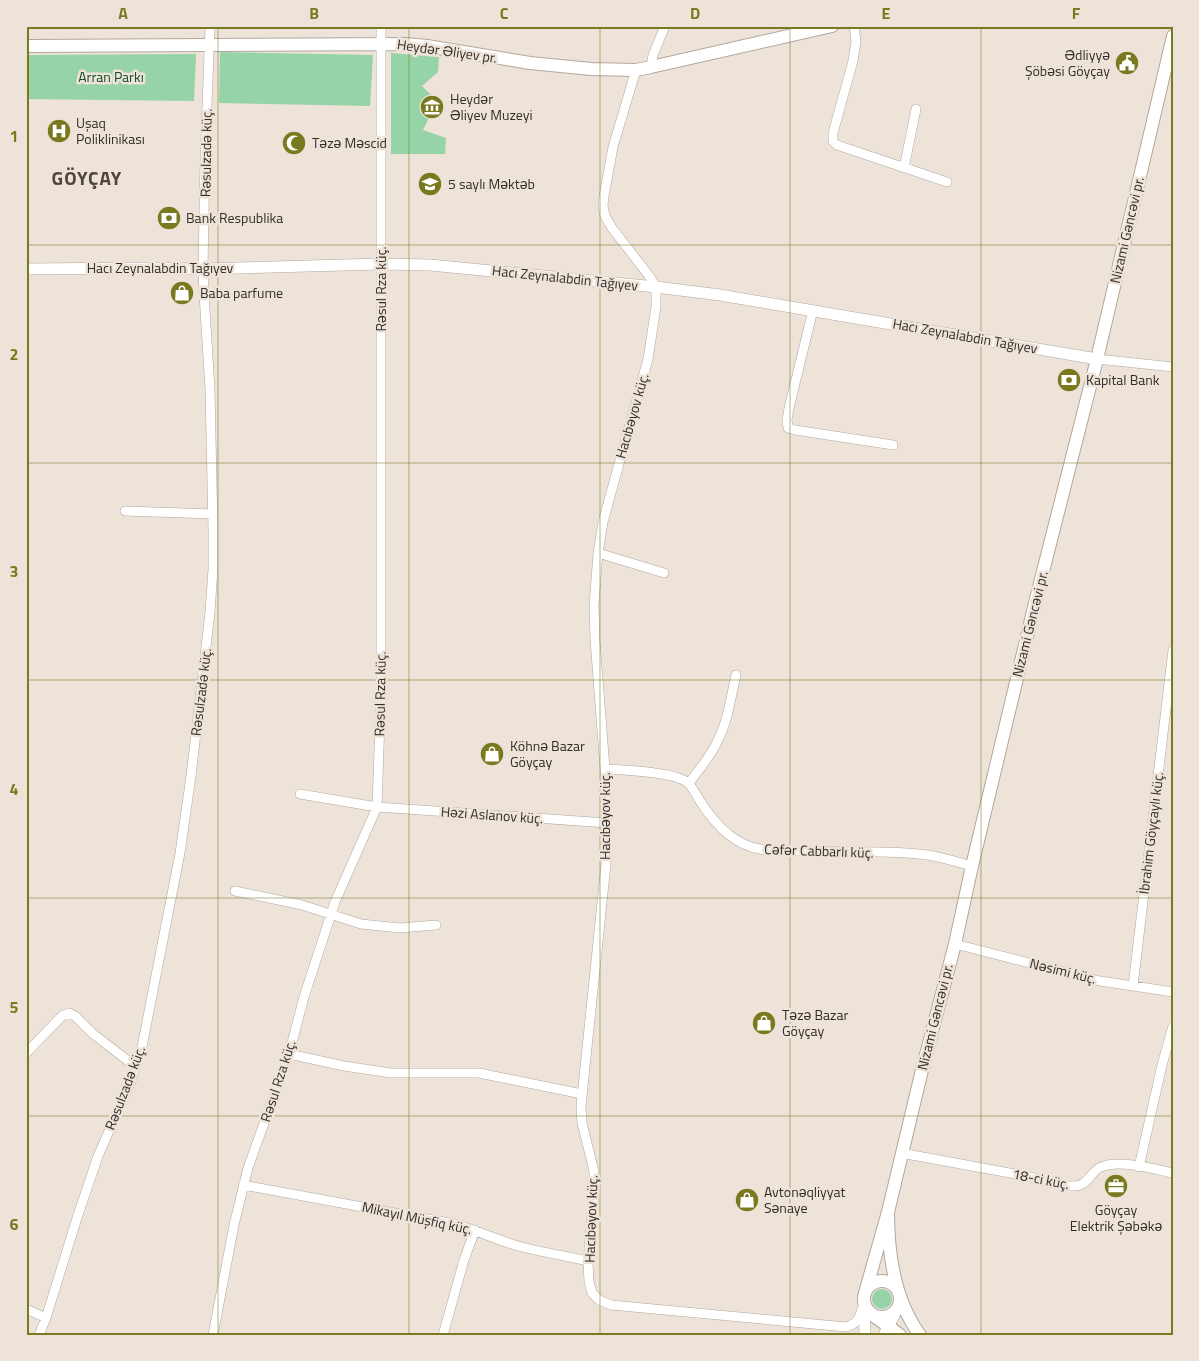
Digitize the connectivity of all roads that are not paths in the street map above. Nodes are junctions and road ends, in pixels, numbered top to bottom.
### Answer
1 (210, 26) edge
2 (381, 26) edge
3 (665, 26) edge
4 (832, 26) edge
5 (854, 26) edge
6 (1173, 36) edge
7 (381, 43) junction
8 (210, 45) junction
9 (26, 46) edge
10 (651, 68) junction
11 (636, 70) junction
12 (916, 109) dead end
13 (904, 168) junction
14 (947, 182) dead end
15 (382, 264) junction
16 (26, 269) edge
17 (203, 269) junction
18 (656, 287) junction
19 (813, 310) junction
20 (1097, 359) junction
21 (1173, 367) edge
22 (893, 445) dead end
23 (125, 511) dead end
24 (213, 514) junction
25 (598, 553) junction
26 (664, 573) dead end
27 (1173, 650) edge
28 (736, 675) dead end
29 (605, 769) junction
30 (689, 783) junction
31 (300, 794) dead end
32 (377, 807) junction
33 (607, 822) junction
34 (972, 866) junction
35 (235, 891) dead end
36 (330, 915) junction
37 (436, 925) dead end
38 (954, 944) junction
39 (1133, 986) junction
40 (1173, 992) edge
41 (1173, 1026) edge
42 (26, 1053) edge
43 (289, 1054) junction
44 (136, 1067) junction
45 (582, 1094) junction
46 (901, 1153) junction
47 (1139, 1167) junction
48 (1173, 1173) edge
49 (243, 1185) junction
50 (888, 1212) junction
51 (475, 1230) junction
52 (588, 1261) junction
53 (865, 1296) junction
54 (899, 1301) junction
55 (26, 1310) edge
56 (872, 1314) junction
57 (46, 1318) junction
58 (886, 1331) edge
59 (39, 1335) edge
60 (213, 1335) edge
61 (443, 1335) edge
62 (865, 1335) edge
63 (900, 1335) edge
64 (920, 1335) edge

1 - 8 street, Rəsulzadə küç.
2 - 7 street, Rəsul Rza küç.
3 - 10 street
4 - 10 main road, Heydər Əliyev pr.
5 - 13 street
6 - 20 main road, Nizami Gəncəvi pr.
7 - 8 main road, Heydər Əliyev pr.
7 - 11 main road, Heydər Əliyev pr.
7 - 15 street, Rəsul Rza küç.
8 - 9 main road, Heydər Əliyev pr.
8 - 17 street, Rəsulzadə küç.
10 - 11 main road, Heydər Əliyev pr.
11 - 18 street
12 - 13 street
13 - 14 street
15 - 17 street, Hacı Zeynalabdin Tağıyev
15 - 18 street, Hacı Zeynalabdin Tağıyev
15 - 32 street, Rəsul Rza küç.
16 - 17 street, Hacı Zeynalabdin Tağıyev
17 - 24 street, Rəsulzadə küç.
18 - 19 street, Hacı Zeynalabdin Tağıyev
18 - 25 street, Hacıbəyov küç.
19 - 20 street, Hacı Zeynalabdin Tağıyev
19 - 22 street
20 - 21 street
20 - 34 main road, Nizami Gəncəvi pr.
23 - 24 street
24 - 44 street, Rəsulzadə küç.
25 - 26 street
25 - 29 street, Hacıbəyov küç.
27 - 39 street, İbrahim Göyçaylı küç.
28 - 30 street
29 - 30 street
29 - 33 street, Hacıbəyov küç.
30 - 34 street, Cəfər Cabbarlı küç.
31 - 32 street, Həzi Aslanov küç.
32 - 33 street, Həzi Aslanov küç.
32 - 36 street, Rəsul Rza küç.
33 - 45 street, Hacıbəyov küç.
34 - 38 main road, Nizami Gəncəvi pr.
35 - 36 street
36 - 37 street
36 - 43 street, Rəsul Rza küç.
38 - 39 street, Nəsimi küç.
38 - 46 main road, Nizami Gəncəvi pr.
39 - 40 street, Nəsimi küç.
41 - 47 street
42 - 44 street
43 - 45 street
43 - 49 street, Rəsul Rza küç.
44 - 57 street, Rəsulzadə küç.
45 - 52 street, Hacıbəyov küç.
46 - 47 street, 18-ci küç.
46 - 50 main road, Nizami Gəncəvi pr.
47 - 48 street, 18-ci küç.
49 - 51 street, Mikayıl Müşfiq küç.
49 - 60 street, Rəsul Rza küç.
50 - 53 main road
50 - 54 main road
51 - 52 street, Mikayıl Müşfiq küç.
51 - 61 street
52 - 53 street, Hacıbəyov küç.
53 - 54 main road
53 - 56 main road
53 - 62 street
54 - 56 main road
54 - 58 street
54 - 64 main road
55 - 57 street
56 - 58 main road
57 - 59 street, Rəsulzadə küç.
58 - 63 main road

